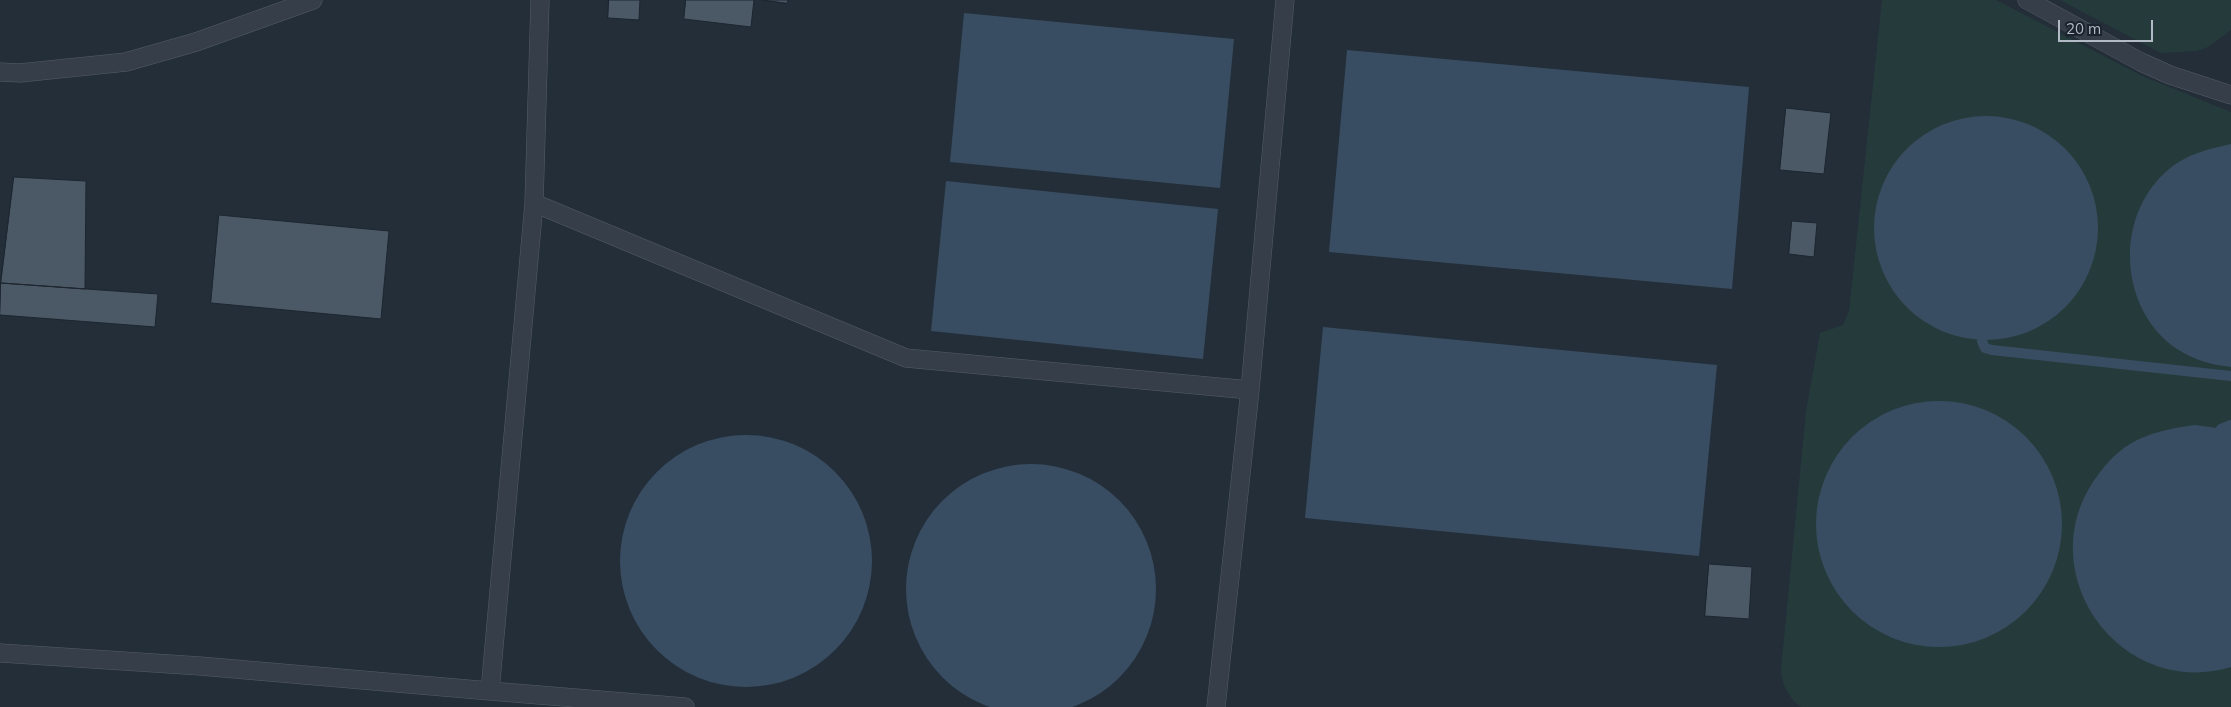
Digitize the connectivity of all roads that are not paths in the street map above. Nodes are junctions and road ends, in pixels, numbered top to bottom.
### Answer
1 (313, 0) edge
2 (540, 0) edge
3 (1285, 0) edge
4 (2027, 0) edge
5 (0, 72) edge
6 (2231, 95) edge
7 (534, 203) junction
8 (1250, 390) junction
9 (0, 653) edge
10 (490, 692) junction
11 (685, 707) edge
12 (1216, 707) edge

1 - 5 lane
2 - 7 lane
3 - 8 lane
4 - 6 lane
7 - 8 lane
7 - 10 lane
8 - 12 lane
9 - 10 lane
10 - 11 lane

